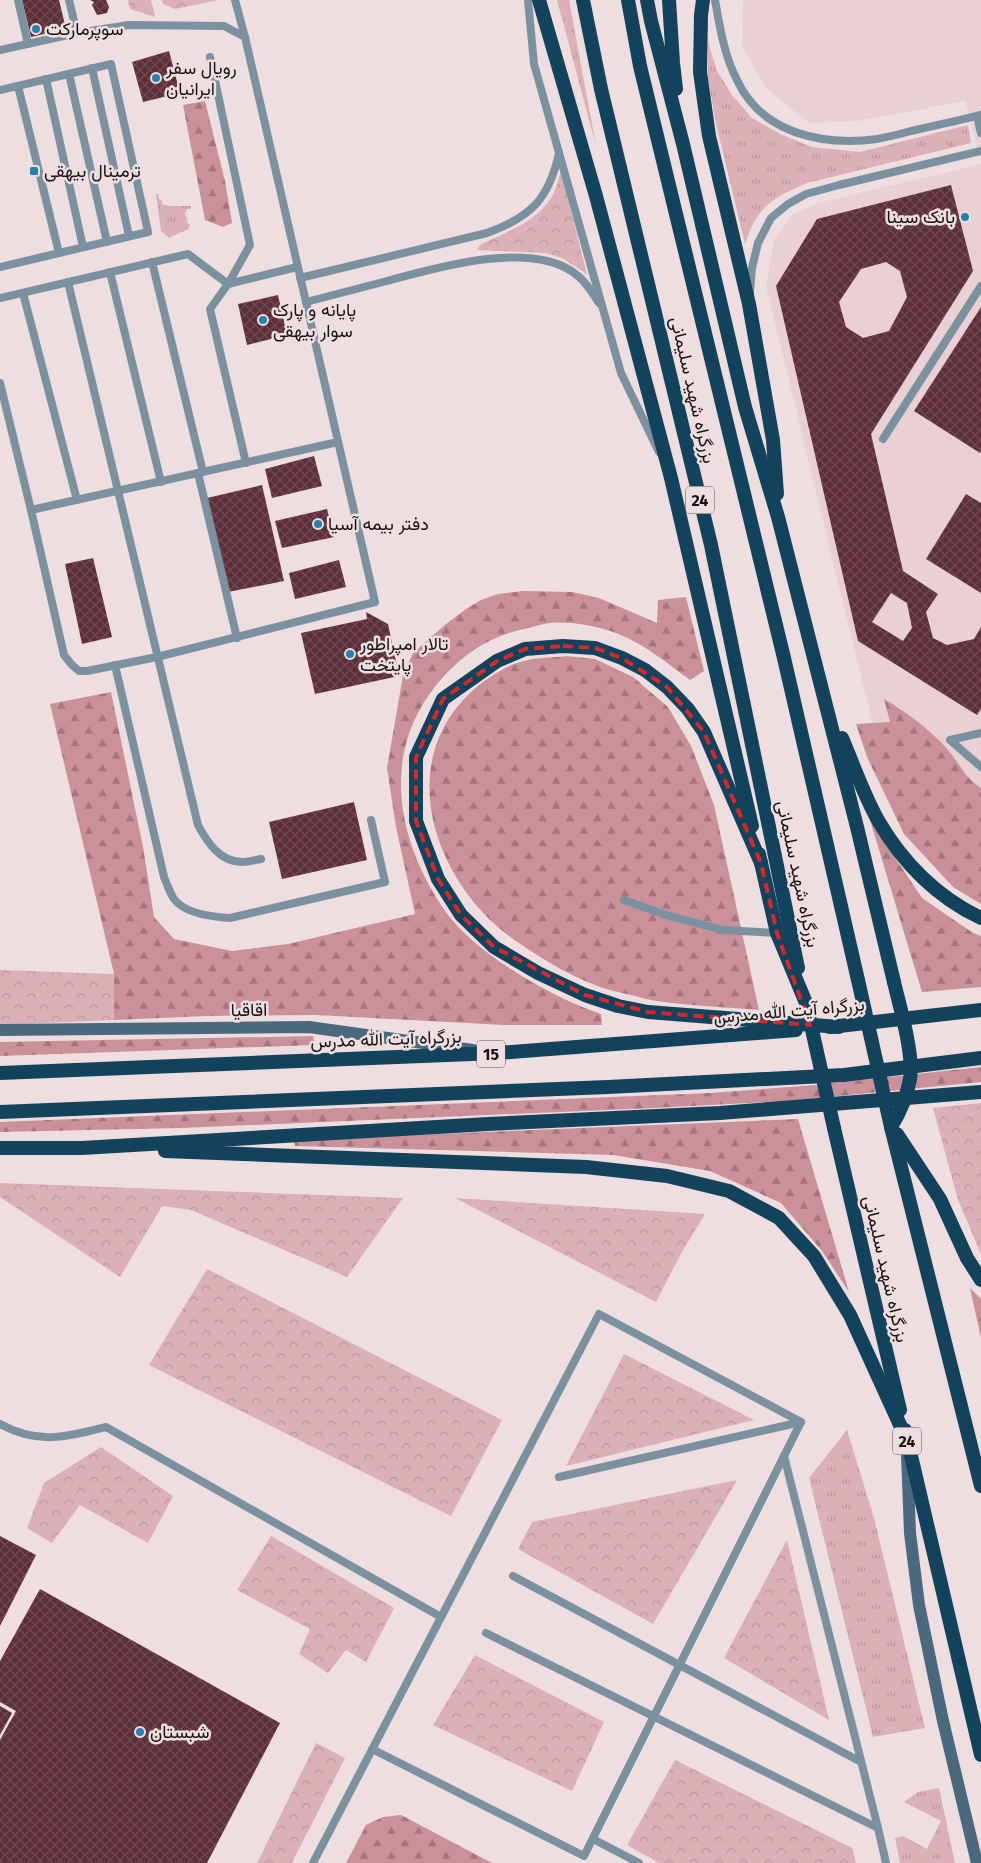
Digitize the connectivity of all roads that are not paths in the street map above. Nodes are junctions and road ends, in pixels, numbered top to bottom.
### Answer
1 (18, 0) edge
2 (69, 0) edge
3 (235, 0) edge
4 (528, 0) edge
5 (539, 0) edge
6 (583, 0) edge
7 (628, 0) edge
8 (647, 0) edge
9 (669, 0) edge
10 (703, 0) edge
11 (715, 0) edge
12 (77, 33) junction
13 (245, 37) junction
14 (28, 44) junction
15 (0, 50) edge
16 (210, 57) dead end
17 (92, 68) junction
18 (69, 74) junction
19 (46, 79) junction
20 (18, 86) junction
21 (0, 90) edge
22 (979, 116) edge
23 (981, 133) edge
24 (683, 144) junction
25 (559, 151) junction
26 (981, 151) edge
27 (129, 236) junction
28 (107, 242) junction
29 (83, 247) junction
30 (59, 253) junction
31 (152, 262) junction
32 (297, 266) junction
33 (0, 267) edge
34 (110, 272) junction
35 (300, 278) junction
36 (68, 282) junction
37 (228, 284) junction
38 (981, 286) edge
39 (24, 293) junction
40 (0, 298) edge
41 (306, 302) junction
42 (749, 304) junction
43 (603, 308) junction
44 (0, 383) edge
45 (883, 439) dead end
46 (338, 442) junction
47 (246, 463) junction
48 (200, 473) junction
49 (671, 478) junction
50 (161, 482) junction
51 (118, 491) junction
52 (77, 500) junction
53 (30, 510) junction
54 (778, 517) junction
55 (237, 638) junction
56 (157, 657) junction
57 (116, 665) junction
58 (826, 702) junction
59 (981, 733) edge
60 (981, 767) edge
61 (371, 820) dead end
62 (262, 859) dead end
63 (761, 863) junction
64 (624, 900) dead end
65 (981, 918) edge
66 (777, 933) junction
67 (806, 1003) junction
68 (981, 1010) edge
69 (839, 1027) junction
70 (0, 1030) edge
71 (498, 1054) junction
72 (981, 1058) edge
73 (0, 1073) edge
74 (981, 1092) edge
75 (0, 1112) edge
76 (891, 1126) junction
77 (0, 1148) edge
78 (82, 1148) junction
79 (981, 1280) edge
80 (801, 1422) junction
81 (0, 1424) edge
82 (906, 1438) junction
83 (784, 1456) junction
84 (560, 1477) dead end
85 (981, 1486) edge
86 (514, 1576) dead end
87 (441, 1617) junction
88 (486, 1634) dead end
89 (680, 1665) junction
90 (654, 1717) junction
91 (372, 1749) junction
92 (981, 1755) edge
93 (861, 1762) junction
94 (878, 1828) junction
95 (592, 1839) junction
96 (313, 1863) edge
97 (638, 1863) edge
98 (886, 1863) edge
99 (977, 1863) edge

1 - 14 lane
2 - 12 lane
3 - 13 lane
4 - 25 lane
5 - 49 highway
6 - 67 highway, بزرگراه شهید سلیمانی / 24
7 - 76 highway, بزرگراه شهید سلیمانی, bridge
8 - 24 highway
9 - 24 highway
10 - 42 highway
11 - 22 lane
12 - 13 lane
12 - 14 lane
13 - 32 lane
14 - 15 lane
16 - 37 lane
17 - 18 lane
17 - 27 lane
17 - 27 lane
18 - 19 lane
18 - 28 lane
19 - 20 lane
19 - 29 lane
20 - 21 lane
20 - 30 lane
22 - 23 lane
24 - 54 highway
25 - 35 lane
25 - 43 lane
26 - 42 lane
27 - 28 lane
28 - 29 lane
29 - 30 lane
30 - 33 lane
31 - 34 lane
31 - 37 lane
31 - 48 lane
32 - 35 lane
32 - 37 lane
34 - 36 lane
34 - 50 lane
35 - 41 lane
36 - 39 lane
36 - 51 lane
37 - 47 lane
38 - 45 lane
39 - 40 lane
39 - 52 lane
41 - 43 lane
41 - 46 lane
42 - 54 highway
43 - 49 lane
44 - 53 lane
46 - 47 lane
46 - 55 lane
47 - 48 lane
48 - 50 lane
48 - 55 lane
49 - 63 highway
50 - 51 lane
51 - 52 lane
51 - 56 lane
52 - 53 lane
53 - 57 lane
54 - 58 highway
55 - 56 lane
56 - 57 lane
56 - 62 lane
57 - 61 lane
58 - 65 highway
58 - 76 highway, bridge
59 - 60 lane
63 - 66 highway
63 - 69 highway
64 - 66 lane
66 - 67 highway
67 - 82 highway, بزرگراه شهید سلیمانی / 24, bridge
68 - 69 highway, بزرگراه آیت الله مدرس / 15
69 - 71 highway, بزرگراه آیت الله مدرس / 15
70 - 71 main road, اقاقیا
71 - 73 highway, بزرگراه آیت الله مدرس / 15
72 - 75 highway, 15
74 - 78 highway
76 - 79 highway
76 - 85 highway, بزرگراه شهید سلیمانی
77 - 78 highway
78 - 82 highway
80 - 83 lane
80 - 84 lane
80 - 87 lane
81 - 87 lane
82 - 92 highway, بزرگراه شهید سلیمانی / 24
82 - 99 main road
83 - 89 lane
83 - 93 lane
86 - 89 lane
87 - 91 lane
88 - 90 lane
89 - 90 lane
89 - 93 lane
90 - 94 lane
90 - 95 lane
91 - 95 lane
91 - 96 lane
93 - 94 lane
94 - 98 lane
95 - 97 lane

